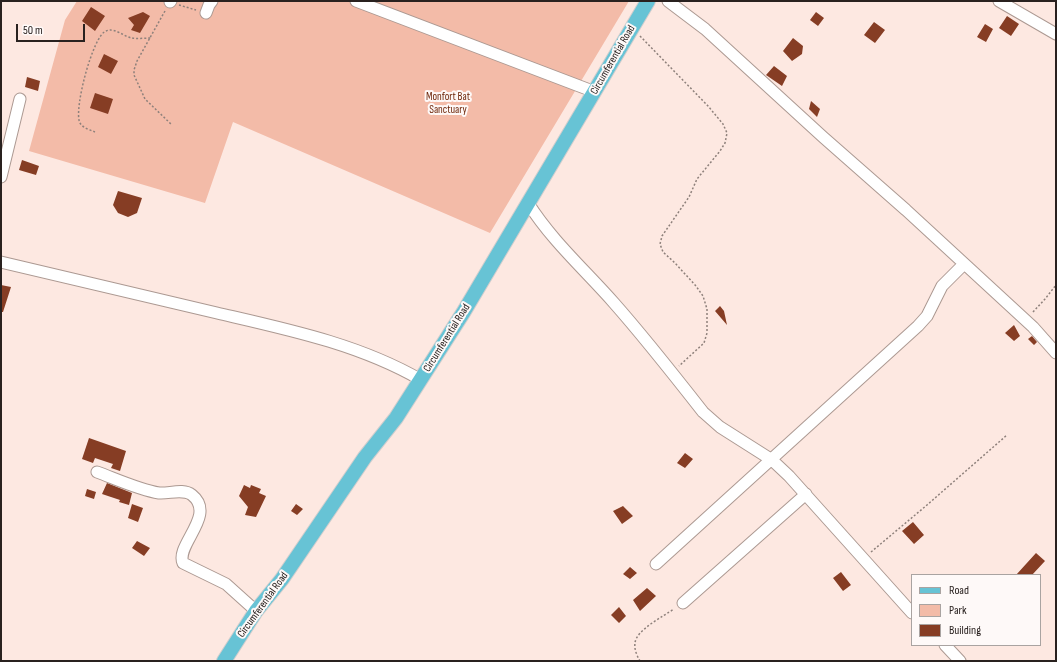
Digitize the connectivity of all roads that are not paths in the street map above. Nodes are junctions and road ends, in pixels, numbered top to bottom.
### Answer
1 (212, 1) edge
2 (356, 1) edge
3 (648, 1) edge
4 (668, 1) edge
5 (999, 1) edge
6 (206, 13) road end
7 (1056, 34) edge
8 (595, 92) junction
9 (20, 99) dead end
10 (1, 177) edge
11 (528, 203) junction
12 (1, 262) edge
13 (964, 264) junction
14 (1056, 353) edge
15 (421, 380) junction
16 (772, 460) junction
17 (97, 472) dead end
18 (806, 494) junction
19 (656, 564) dead end
20 (683, 603) road end
21 (256, 611) junction
22 (911, 612) edge
23 (946, 646) edge
24 (224, 661) edge
25 (960, 661) edge

1 - 6 street
2 - 8 street
3 - 8 main road, Circumferential Road
4 - 13 street
5 - 7 street
8 - 11 main road, Circumferential Road
9 - 10 street
11 - 15 main road, Circumferential Road
11 - 16 street
12 - 15 street
13 - 14 street
13 - 16 street
15 - 21 main road, Circumferential Road
16 - 18 street
16 - 19 street
17 - 21 street
18 - 20 street
18 - 22 street
21 - 24 main road, Circumferential Road
23 - 25 street

